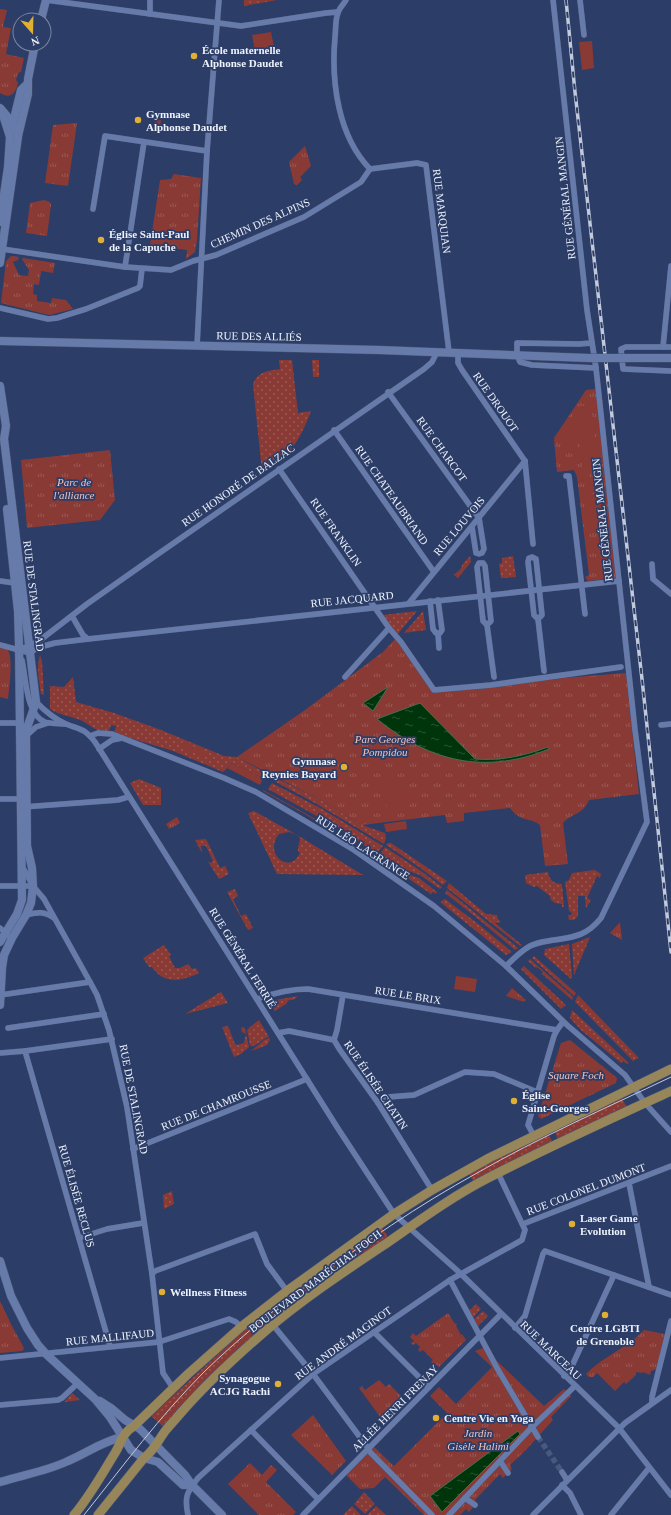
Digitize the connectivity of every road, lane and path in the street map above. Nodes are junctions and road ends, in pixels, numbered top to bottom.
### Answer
1 (46, 0) edge
2 (150, 0) edge
3 (219, 0) edge
4 (346, 0) edge
5 (553, 0) edge
6 (580, 0) edge
7 (43, 12) edge
8 (338, 12) junction
9 (150, 14) junction
10 (216, 23) junction
11 (584, 35) dead end
12 (33, 52) edge
13 (27, 84) junction
14 (0, 108) edge
15 (21, 120) junction
16 (9, 122) junction
17 (14, 137) junction
18 (144, 142) junction
19 (207, 150) junction
20 (370, 169) junction
21 (93, 209) dead end
22 (0, 222) edge
23 (2, 249) junction
24 (202, 259) junction
25 (0, 263) edge
26 (671, 266) edge
27 (125, 267) junction
28 (142, 269) junction
29 (0, 308) edge
30 (0, 341) edge
31 (592, 343) junction
32 (198, 346) junction
33 (663, 347) junction
34 (671, 347) edge
35 (436, 352) junction
36 (449, 352) junction
37 (458, 353) junction
38 (517, 355) junction
39 (671, 358) edge
40 (596, 368) junction
41 (671, 372) edge
42 (0, 386) edge
43 (388, 392) junction
44 (334, 430) junction
45 (2, 438) edge
46 (0, 448) edge
47 (525, 461) junction
48 (279, 469) junction
49 (566, 476) dead end
50 (4, 509) edge
51 (479, 518) junction
52 (14, 521) junction
53 (472, 527) junction
54 (533, 544) dead end
55 (652, 564) dead end
56 (434, 572) junction
57 (0, 581) edge
58 (619, 581) junction
59 (15, 583) junction
60 (582, 585) junction
61 (539, 589) junction
62 (531, 590) junction
63 (671, 594) edge
64 (488, 595) junction
65 (480, 596) junction
66 (438, 600) junction
67 (430, 601) junction
68 (409, 603) junction
69 (375, 607) junction
70 (585, 614) dead end
71 (72, 616) junction
72 (538, 619) junction
73 (487, 625) junction
74 (389, 628) junction
75 (438, 633) junction
76 (49, 634) junction
77 (88, 639) junction
78 (0, 645) edge
79 (40, 647) junction
80 (439, 648) dead end
81 (19, 650) junction
82 (29, 650) junction
83 (621, 667) dead end
84 (544, 671) dead end
85 (345, 677) dead end
86 (494, 677) dead end
87 (36, 702) junction
88 (34, 712) junction
89 (0, 723) edge
90 (49, 723) junction
91 (67, 724) junction
92 (671, 724) edge
93 (661, 725) dead end
94 (24, 726) junction
95 (90, 736) junction
96 (26, 737) junction
97 (122, 738) junction
98 (99, 749) junction
99 (128, 797) junction
100 (0, 799) edge
101 (24, 803) junction
102 (22, 865) junction
103 (0, 886) edge
104 (22, 886) junction
105 (34, 886) junction
106 (26, 915) junction
107 (56, 918) junction
108 (3, 930) edge
109 (12, 938) junction
110 (0, 942) edge
111 (506, 966) junction
112 (90, 982) junction
113 (0, 995) edge
114 (343, 995) junction
115 (257, 999) junction
116 (0, 1005) edge
117 (104, 1014) junction
118 (563, 1022) junction
119 (8, 1028) dead end
120 (557, 1030) junction
121 (278, 1033) junction
122 (112, 1039) junction
123 (334, 1040) junction
124 (25, 1052) junction
125 (0, 1053) edge
126 (671, 1070) edge
127 (307, 1079) junction
128 (638, 1085) junction
129 (671, 1091) edge
130 (537, 1092) junction
131 (378, 1103) junction
132 (645, 1103) junction
133 (671, 1132) edge
134 (534, 1136) junction
135 (133, 1149) junction
136 (671, 1166) edge
137 (498, 1173) junction
138 (629, 1183) junction
139 (432, 1190) junction
140 (394, 1214) junction
141 (143, 1223) junction
142 (523, 1224) junction
143 (409, 1227) junction
144 (79, 1238) junction
145 (0, 1261) edge
146 (460, 1273) junction
147 (152, 1274) junction
148 (614, 1274) junction
149 (450, 1280) junction
150 (649, 1287) junction
151 (287, 1291) junction
152 (671, 1295) edge
153 (501, 1314) junction
154 (671, 1321) edge
155 (273, 1325) junction
156 (241, 1327) junction
157 (514, 1328) junction
158 (374, 1332) junction
159 (480, 1336) junction
160 (159, 1342) junction
161 (110, 1346) junction
162 (46, 1354) junction
163 (0, 1358) edge
164 (313, 1374) junction
165 (564, 1376) junction
166 (78, 1383) junction
167 (575, 1386) junction
168 (429, 1387) junction
169 (172, 1388) junction
170 (671, 1390) edge
171 (96, 1399) junction
172 (652, 1403) junction
173 (0, 1405) edge
174 (134, 1426) junction
175 (531, 1428) junction
176 (619, 1428) junction
177 (251, 1430) junction
178 (538, 1436) tunnel mouth
179 (122, 1437) junction
180 (156, 1445) junction
181 (368, 1448) junction
182 (144, 1458) junction
183 (500, 1461) junction
184 (649, 1468) junction
185 (562, 1472) tunnel mouth
186 (508, 1473) dead end
187 (0, 1482) edge
188 (565, 1482) junction
189 (192, 1485) junction
190 (671, 1495) edge
191 (465, 1498) junction
192 (318, 1499) junction
193 (475, 1506) dead end
194 (102, 1514) edge
195 (74, 1515) edge
196 (188, 1515) edge
197 (222, 1515) edge
198 (302, 1515) edge
199 (432, 1515) edge
200 (449, 1515) edge
201 (534, 1515) edge
202 (581, 1515) edge
203 (611, 1515) edge

1 - 7 street
1 - 9 street
2 - 9 street
3 - 10 street
4 - 8 street
5 - 31 street, RUE GÉNÉRAL MANGIN
6 - 11 street
8 - 10 street
8 - 20 street
9 - 10 street
10 - 19 street
12 - 13 street
13 - 15 street
13 - 16 street
14 - 16 street
15 - 16 street
15 - 17 street
16 - 17 street
17 - 22 street
17 - 23 street
18 - 19 street
18 - 21 street
18 - 27 street
19 - 24 street
20 - 24 street, CHEMIN DES ALPINS
20 - 36 street, RUE MARQUIAN
23 - 25 street
23 - 27 street
24 - 28 street, CHEMIN DES ALPINS
24 - 32 street
26 - 33 street
27 - 28 street
28 - 29 street
30 - 32 street, RUE DES ALLIÉS
31 - 38 street
31 - 40 street, RUE GÉNÉRAL MANGIN
32 - 35 street, RUE DES ALLIÉS
33 - 34 street
33 - 41 street
35 - 36 street, RUE DES ALLIÉS
35 - 43 street, RUE HONORÉ DE BALZAC
36 - 37 street, RUE DES ALLIÉS
37 - 38 street, RUE DES ALLIÉS
37 - 47 street, RUE DROUOT
38 - 39 street, RUE DES ALLIÉS, bridge
38 - 40 street
40 - 58 street, RUE GÉNÉRAL MANGIN
42 - 45 street, RUE DE STALINGRAD
43 - 44 street, RUE HONORÉ DE BALZAC
43 - 51 street, RUE CHARCOT
44 - 48 street, RUE HONORÉ DE BALZAC
44 - 56 street, RUE CHATEAUBRIAND
45 - 52 street, RUE DE STALINGRAD
46 - 50 street, RUE DE STALINGRAD
47 - 51 street, RUE LOUVOIS
47 - 54 street
48 - 69 street, RUE FRANKLIN
48 - 71 street, RUE HONORÉ DE BALZAC
49 - 60 street
50 - 52 street
50 - 59 street, RUE DE STALINGRAD
51 - 53 street, RUE LOUVOIS
51 - 53 street
52 - 82 street, RUE DE STALINGRAD
53 - 56 street, RUE LOUVOIS
55 - 63 street
56 - 68 street, RUE LOUVOIS
57 - 59 street
58 - 60 street, RUE JACQUARD
58 - 111 street, RUE GÉNÉRAL MANGIN
59 - 81 street, RUE DE STALINGRAD
60 - 61 street, RUE JACQUARD
60 - 70 street
61 - 62 street, RUE JACQUARD
61 - 62 street
61 - 72 street
62 - 64 street, RUE JACQUARD
62 - 72 street
64 - 65 street, RUE JACQUARD
64 - 65 street
64 - 73 street
65 - 66 street, RUE JACQUARD
65 - 73 street
66 - 67 street, RUE JACQUARD
66 - 75 street
67 - 68 street, RUE JACQUARD
67 - 75 street
68 - 69 street, RUE JACQUARD
69 - 74 street, RUE FRANKLIN
69 - 77 street, RUE JACQUARD
71 - 76 street, RUE HONORÉ DE BALZAC
71 - 77 street
72 - 84 street
73 - 86 street
74 - 83 street, RUE FRANKLIN
74 - 85 street
75 - 80 street
76 - 79 street, RUE HONORÉ DE BALZAC
76 - 82 street, RUE HONORÉ DE BALZAC
77 - 79 street, RUE JACQUARD
78 - 81 street
79 - 82 street, RUE HONORÉ DE BALZAC
81 - 82 street
81 - 88 street
81 - 94 street, RUE DE STALINGRAD
82 - 87 street, RUE DE STALINGRAD
87 - 88 street, RUE DE STALINGRAD
87 - 91 street, RUE GÉNÉRAL FERRIÉ
88 - 90 street
88 - 94 street, RUE DE STALINGRAD
89 - 94 street
90 - 91 street, RUE GÉNÉRAL FERRIÉ
90 - 96 street
91 - 95 street, RUE GÉNÉRAL FERRIÉ
92 - 93 street
94 - 96 street, RUE DE STALINGRAD
94 - 101 street, RUE DE STALINGRAD
95 - 97 street, RUE LÉO LAGRANGE
95 - 98 street, RUE GÉNÉRAL FERRIÉ
96 - 101 street, RUE DE STALINGRAD
97 - 98 street
97 - 111 street, RUE LÉO LAGRANGE
98 - 99 street, RUE GÉNÉRAL FERRIÉ
99 - 101 street
99 - 115 street, RUE GÉNÉRAL FERRIÉ
100 - 101 street
101 - 102 street, RUE DE STALINGRAD
101 - 105 street, RUE DE STALINGRAD
102 - 104 street
102 - 105 street, RUE DE STALINGRAD
103 - 104 street
104 - 105 street
104 - 108 street
105 - 106 street
105 - 107 street, RUE DE STALINGRAD
106 - 107 street
106 - 109 street
107 - 112 street, RUE DE STALINGRAD
108 - 109 street
108 - 110 street
109 - 113 street
111 - 118 street, RUE LÉO LAGRANGE
112 - 113 street
112 - 117 street, RUE DE STALINGRAD
113 - 116 street
114 - 115 street, RUE LE BRIX
114 - 120 street, RUE LE BRIX
114 - 123 street
115 - 121 street, RUE GÉNÉRAL FERRIÉ
117 - 119 street
117 - 122 street, RUE DE STALINGRAD
118 - 120 street
118 - 128 street, RUE LÉO LAGRANGE
120 - 130 street
121 - 123 street, RUE ÉLISÉE CHATIN
121 - 127 street, RUE GÉNÉRAL FERRIÉ
122 - 124 street
122 - 135 street, RUE DE STALINGRAD
123 - 131 street, RUE ÉLISÉE CHATIN
124 - 125 street
124 - 144 street, RUE ÉLISÉE RECLUS
126 - 128 main road, BOULEVARD MARÉCHAL FOCH
127 - 135 street, RUE DE CHAMROUSSE
127 - 140 street, RUE GÉNÉRAL FERRIÉ
128 - 132 street
128 - 134 main road, BOULEVARD MARÉCHAL FOCH
129 - 132 main road, BOULEVARD MARÉCHAL FOCH
130 - 131 street
130 - 134 street
131 - 139 street, RUE ÉLISÉE CHATIN
132 - 133 street
132 - 137 main road, BOULEVARD MARÉCHAL FOCH
134 - 139 main road, BOULEVARD MARÉCHAL FOCH
135 - 141 street, RUE DE STALINGRAD
136 - 138 street, RUE COLONEL DUMONT
137 - 142 street
137 - 143 main road, BOULEVARD MARÉCHAL FOCH
138 - 142 street, RUE COLONEL DUMONT
138 - 150 street
139 - 140 main road, BOULEVARD MARÉCHAL FOCH
140 - 143 street
140 - 151 main road, BOULEVARD MARÉCHAL FOCH
141 - 144 street
141 - 147 street, RUE DE STALINGRAD
142 - 146 street, RUE COLONEL DUMONT
143 - 146 street, RUE MARCEAU
143 - 155 main road, BOULEVARD MARÉCHAL FOCH
144 - 161 street, RUE ÉLISÉE RECLUS
145 - 162 street
146 - 149 street, RUE ANDRÉ MAGINOT
146 - 153 street, RUE MARCEAU
147 - 151 street
147 - 160 street, RUE DE STALINGRAD
148 - 150 street
148 - 157 street
148 - 165 street
149 - 158 street, RUE ANDRÉ MAGINOT
149 - 159 street
150 - 152 street
151 - 156 main road, BOULEVARD MARÉCHAL FOCH
153 - 157 street, RUE MARCEAU
153 - 159 street, ALLÉE HENRI FRENAY
154 - 172 street
155 - 164 street
155 - 180 main road, BOULEVARD MARÉCHAL FOCH
156 - 160 street, RUE MALLIFAUD
156 - 169 main road, BOULEVARD MARÉCHAL FOCH
157 - 165 street, RUE MARCEAU
158 - 164 street, RUE ANDRÉ MAGINOT
158 - 168 street
159 - 168 street, ALLÉE HENRI FRENAY
159 - 175 street
160 - 161 street, RUE MALLIFAUD
160 - 169 street, RUE DE STALINGRAD
161 - 162 street, RUE MALLIFAUD
162 - 163 street, RUE MALLIFAUD
162 - 166 street
164 - 177 street, RUE ANDRÉ MAGINOT
164 - 181 street
165 - 167 street, RUE MARCEAU
166 - 171 street
166 - 173 street
167 - 175 street
167 - 176 street, RUE MARCEAU
168 - 181 street, ALLÉE HENRI FRENAY
169 - 174 main road, BOULEVARD MARÉCHAL FOCH
170 - 172 street
171 - 174 street
171 - 179 street
172 - 176 street
174 - 179 main road, BOULEVARD MARÉCHAL FOCH
174 - 180 street
175 - 178 street
175 - 183 street
176 - 184 street, RUE MARCEAU
176 - 188 street
177 - 189 street, RUE ANDRÉ MAGINOT
177 - 192 street
179 - 182 street
179 - 187 street
179 - 195 main road
180 - 182 main road, BOULEVARD MARÉCHAL FOCH
180 - 189 street
181 - 192 street, ALLÉE HENRI FRENAY
181 - 199 street
182 - 189 street
182 - 194 main road, BOULEVARD MARÉCHAL FOCH
183 - 186 street
183 - 191 street
184 - 190 street, RUE MARCEAU
184 - 203 street
185 - 188 street
188 - 201 street
188 - 202 street
189 - 196 street
189 - 197 street
191 - 193 street
191 - 200 street
192 - 198 street, ALLÉE HENRI FRENAY

